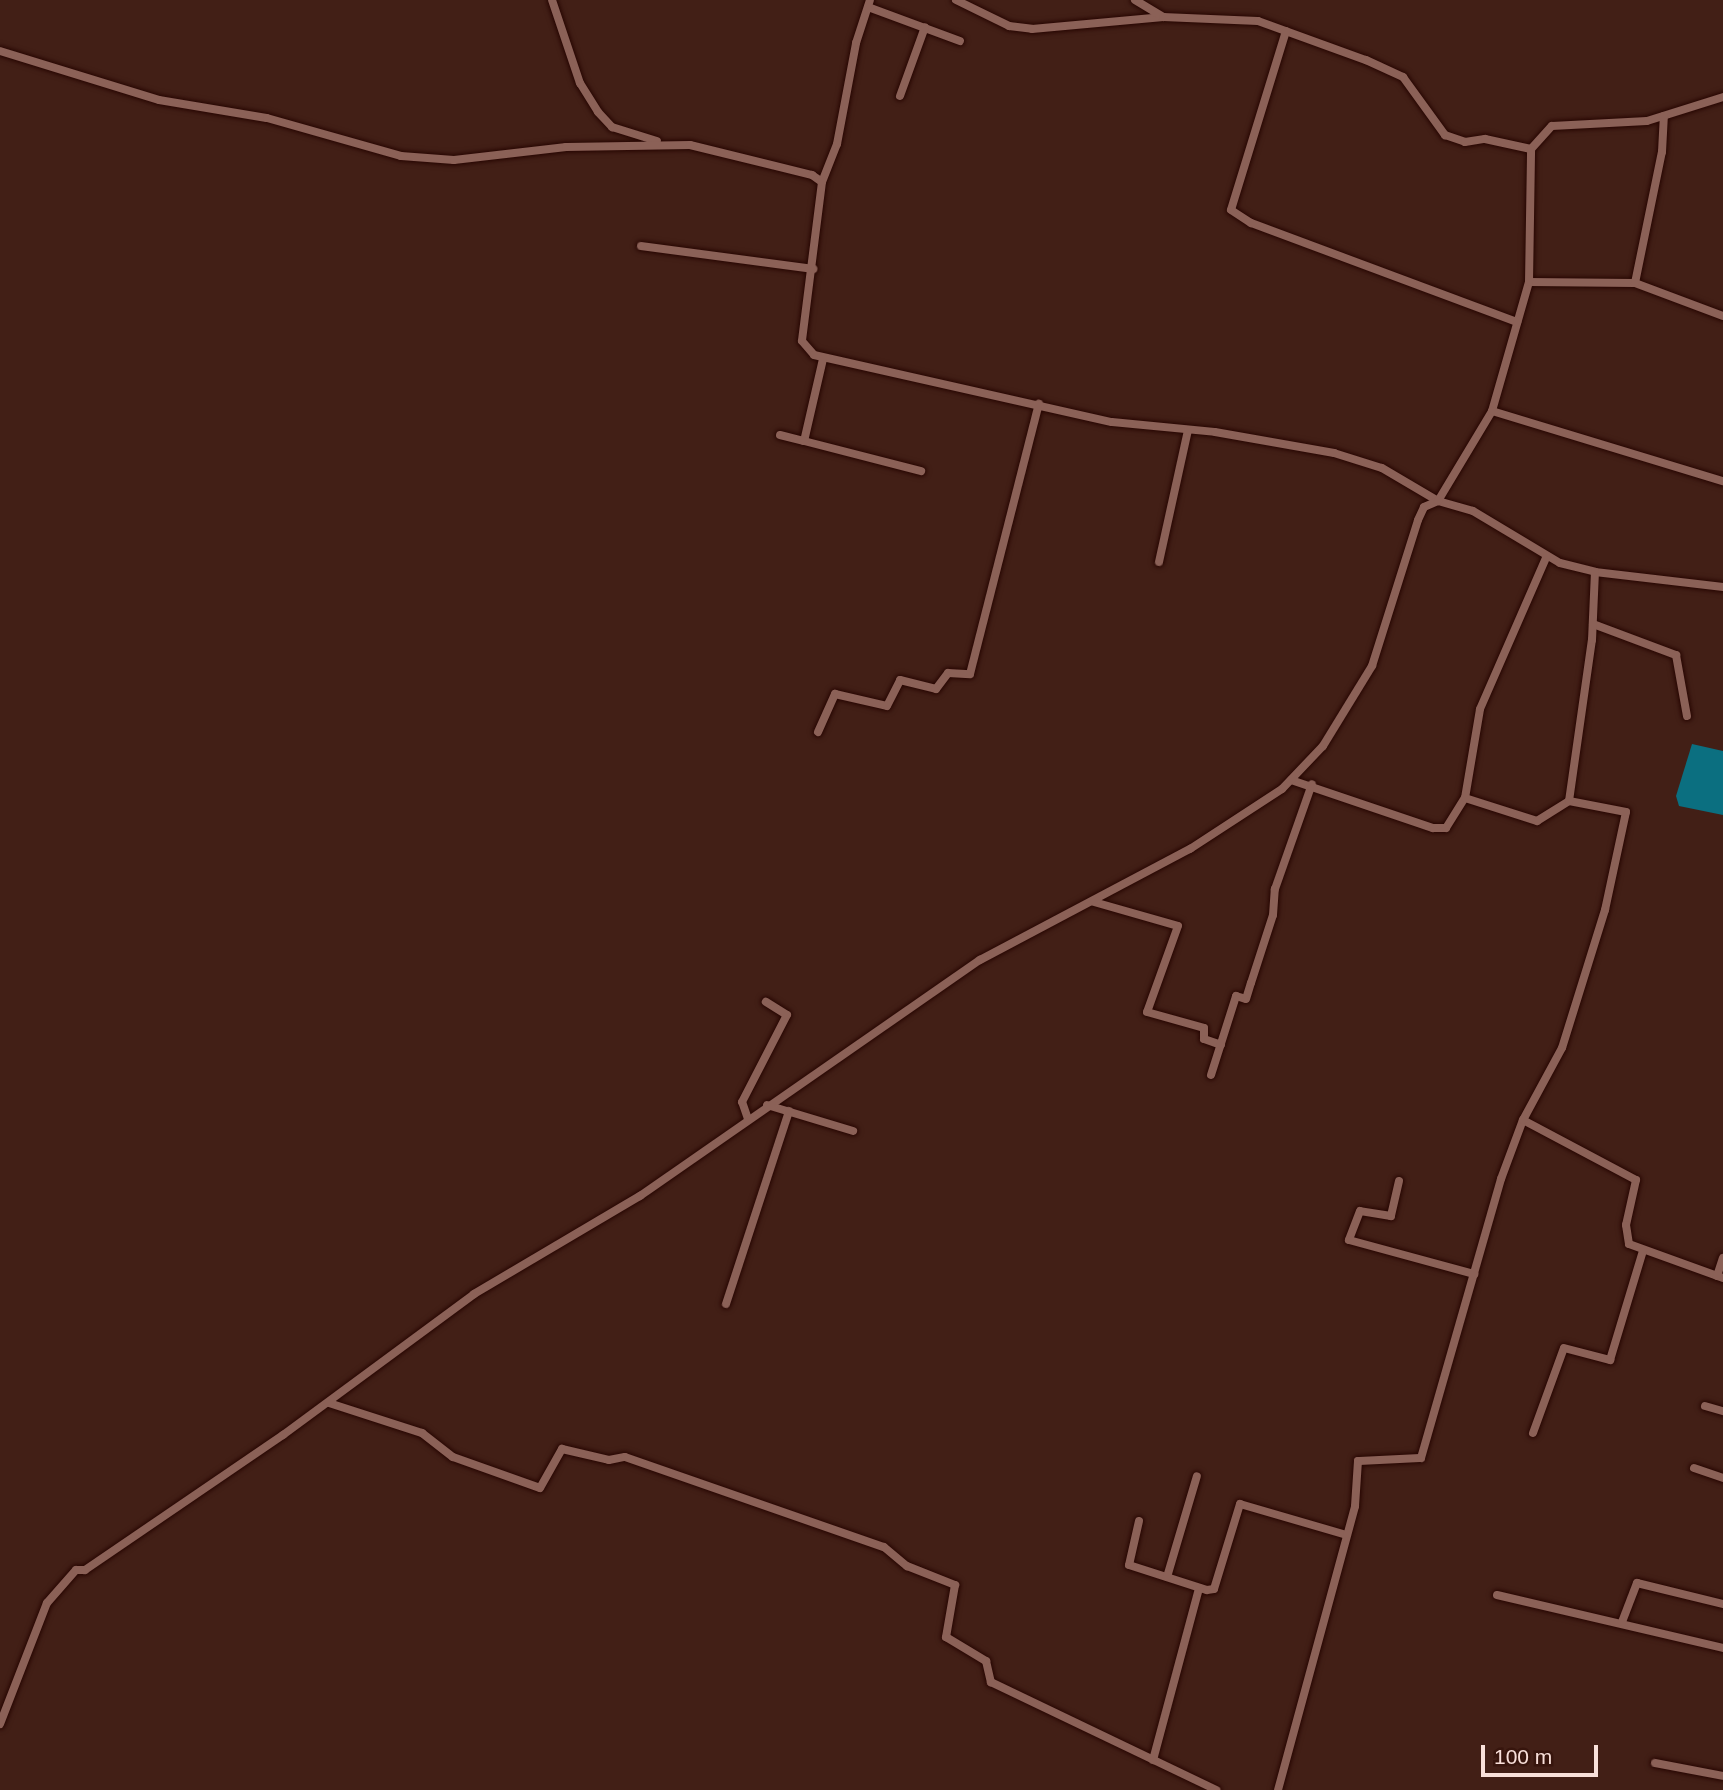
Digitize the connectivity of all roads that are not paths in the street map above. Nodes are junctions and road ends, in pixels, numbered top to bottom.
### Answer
1 (552, 0) edge
2 (957, 0) edge
3 (1135, 0) edge
4 (869, 4) edge
5 (1163, 17) junction
6 (925, 27) junction
7 (1286, 31) junction
8 (960, 41) dead end
9 (0, 51) edge
10 (900, 96) dead end
11 (1723, 97) edge
12 (1664, 116) junction
13 (663, 143) junction
14 (1531, 149) junction
15 (822, 182) junction
16 (642, 246) dead end
17 (813, 268) junction
18 (1529, 282) junction
19 (1635, 283) junction
20 (1723, 316) edge
21 (1517, 322) junction
22 (823, 359) junction
23 (1039, 404) junction
24 (1492, 411) junction
25 (1188, 430) junction
26 (780, 435) dead end
27 (804, 441) junction
28 (921, 471) dead end
29 (1723, 481) edge
30 (1438, 501) junction
31 (1546, 556) junction
32 (1158, 562) dead end
33 (1595, 572) junction
34 (1723, 587) edge
35 (1593, 624) junction
36 (1687, 716) dead end
37 (818, 732) dead end
38 (1292, 780) junction
39 (1312, 784) junction
40 (1465, 798) junction
41 (1569, 801) junction
42 (1094, 902) junction
43 (766, 1002) dead end
44 (1221, 1045) junction
45 (1210, 1075) dead end
46 (767, 1105) junction
47 (789, 1111) junction
48 (748, 1119) junction
49 (1523, 1120) junction
50 (853, 1131) dead end
51 (1399, 1181) dead end
52 (1643, 1251) junction
53 (1723, 1258) edge
54 (1474, 1273) junction
55 (1720, 1277) edge
56 (726, 1304) dead end
57 (329, 1403) junction
58 (1705, 1406) dead end
59 (1723, 1411) edge
60 (1533, 1433) dead end
61 (1694, 1468) dead end
62 (1197, 1476) dead end
63 (1723, 1478) edge
64 (1139, 1521) dead end
65 (1347, 1535) junction
66 (1167, 1577) junction
67 (1199, 1588) junction
68 (1497, 1595) dead end
69 (1723, 1604) edge
70 (1622, 1622) junction
71 (1723, 1648) edge
72 (0, 1724) edge
73 (1153, 1760) junction
74 (1655, 1763) dead end
75 (1723, 1776) edge
76 (1216, 1790) edge
77 (1278, 1790) edge

1 - 13 street
2 - 5 street
3 - 5 street
4 - 6 street
4 - 15 street
5 - 7 street
6 - 8 street
6 - 10 street
7 - 14 street
7 - 21 street
9 - 13 street
11 - 12 street
12 - 14 street
12 - 19 street
13 - 15 street
14 - 18 street
15 - 17 street
16 - 17 street
17 - 22 street
18 - 19 street
18 - 21 street
19 - 20 street
21 - 24 street
22 - 23 street
22 - 27 street
23 - 25 street
23 - 37 street
24 - 29 street
24 - 30 street
25 - 30 street
25 - 32 street
26 - 27 street
27 - 28 street
30 - 31 street
30 - 38 street
31 - 33 street
31 - 40 street
33 - 34 street
33 - 35 street
35 - 36 street
35 - 41 street
38 - 39 street
38 - 42 street
39 - 40 street
39 - 44 street
40 - 41 street
41 - 49 street
42 - 44 street
42 - 46 street
43 - 48 street
44 - 45 street
46 - 47 street
46 - 48 street
47 - 50 street
47 - 56 street
48 - 57 street
49 - 52 street
49 - 54 street
51 - 54 street
52 - 55 street
52 - 60 street
53 - 55 street
54 - 65 street
57 - 72 street
57 - 73 street
58 - 59 street
61 - 63 street
62 - 66 street
64 - 66 street
65 - 67 street
65 - 77 street
66 - 67 street
67 - 73 street
68 - 70 street
69 - 70 street
70 - 71 street
73 - 76 street
74 - 75 street

